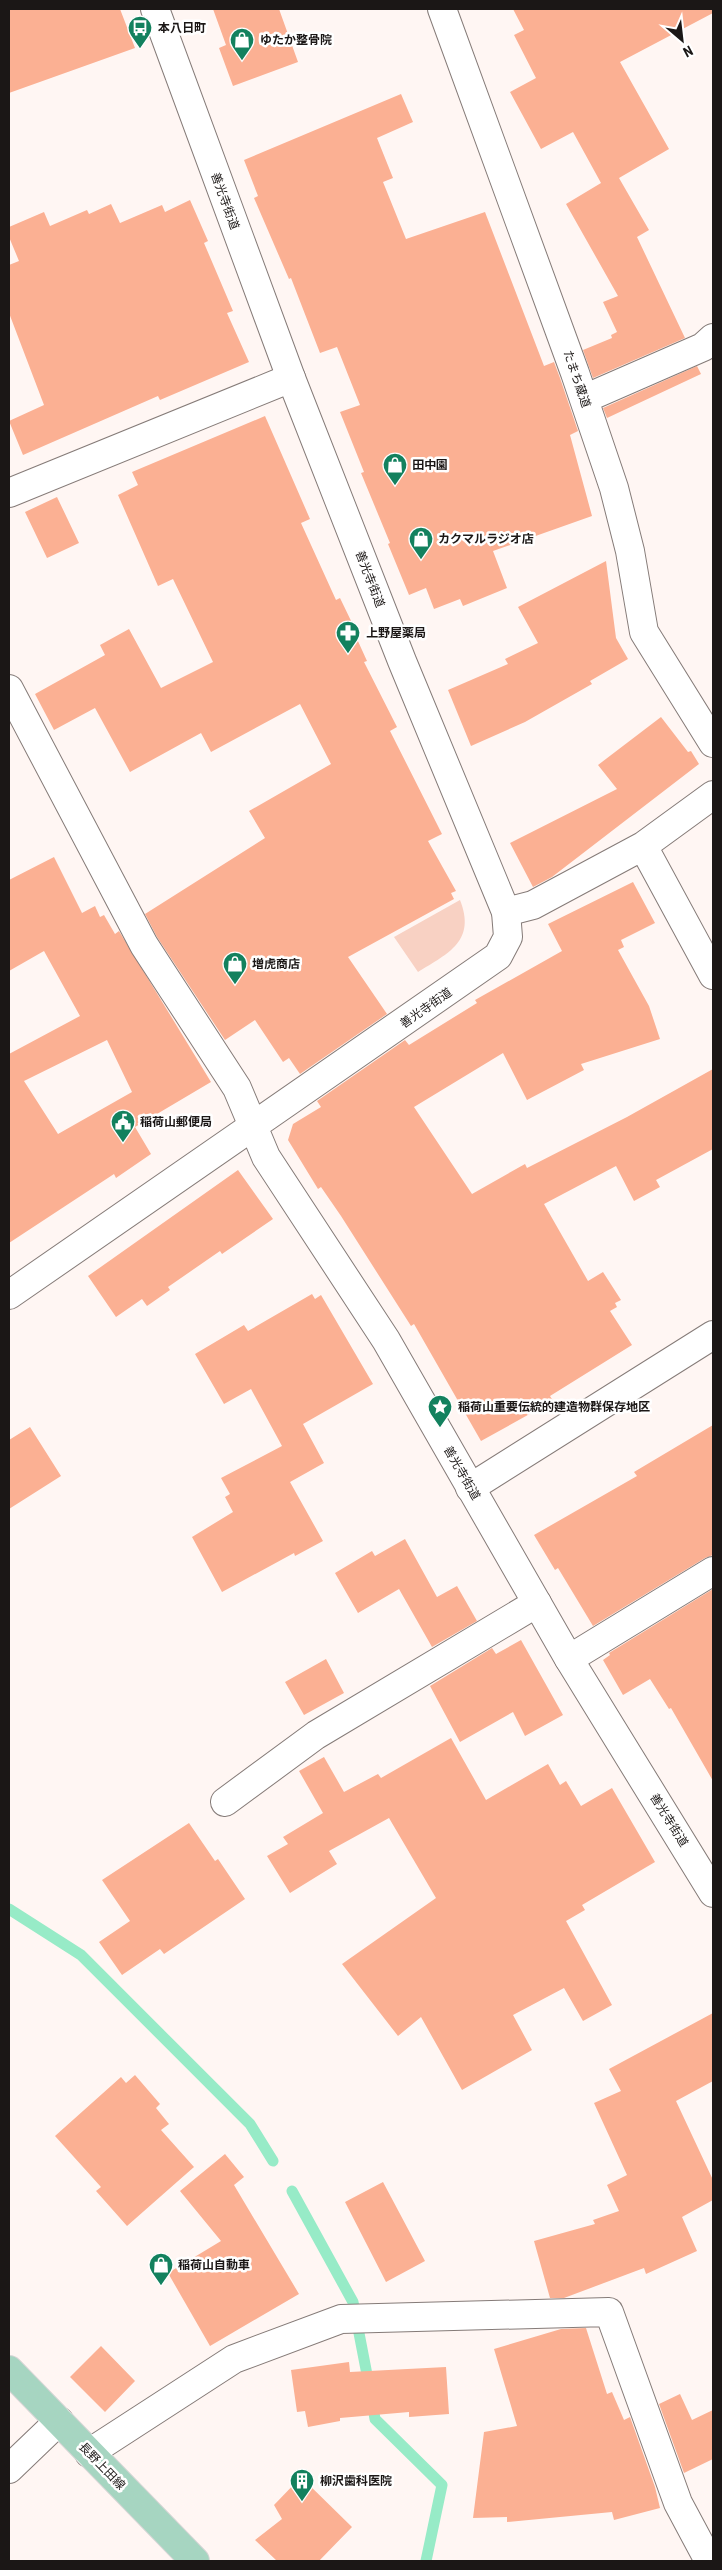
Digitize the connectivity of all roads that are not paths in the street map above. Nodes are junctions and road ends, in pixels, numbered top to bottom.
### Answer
1 (154, 9) edge
2 (442, 9) edge
3 (713, 338) edge
4 (291, 378) junction
5 (584, 399) junction
6 (9, 493) edge
7 (9, 689) edge
8 (713, 743) edge
9 (713, 795) edge
10 (643, 846) junction
11 (506, 912) junction
12 (713, 975) edge
13 (253, 1126) junction
14 (9, 1296) edge
15 (713, 1335) edge
16 (470, 1488) junction
17 (713, 1571) edge
18 (537, 1603) junction
19 (569, 1659) junction
20 (225, 1802) dead end
21 (713, 1893) edge
22 (9, 2370) edge
23 (58, 2421) junction
24 (89, 2453) junction
25 (9, 2469) edge
26 (195, 2561) edge
27 (709, 2561) edge

1 - 4 street, 善光寺街道
2 - 5 street, たまち蔵道
3 - 5 street
4 - 6 street
4 - 11 street, 善光寺街道
5 - 8 street, たまち蔵道
7 - 13 street
9 - 10 street
10 - 11 street
10 - 12 street
11 - 13 street, 善光寺街道
13 - 14 street
13 - 16 street, 善光寺街道
15 - 16 street
16 - 18 street, 善光寺街道
17 - 19 street
18 - 19 street, 善光寺街道
18 - 20 street
19 - 21 street, 善光寺街道
22 - 23 main road, 長野上田線
23 - 24 main road, 長野上田線
23 - 25 street
24 - 26 main road, 長野上田線
24 - 27 street

